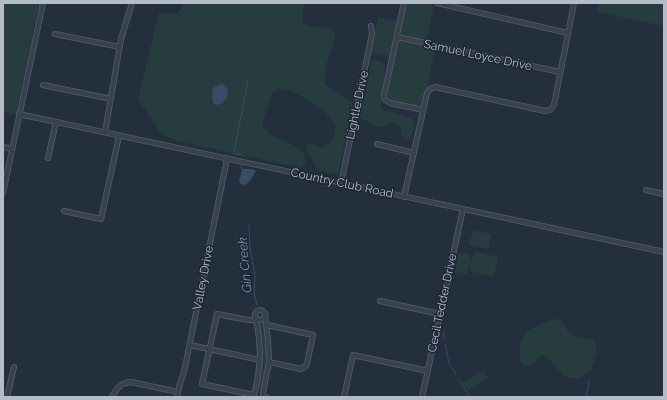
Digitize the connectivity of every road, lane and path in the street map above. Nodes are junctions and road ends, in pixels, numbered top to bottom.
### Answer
1 (43, 3) edge
2 (132, 3) edge
3 (404, 3) edge
4 (437, 3) edge
5 (574, 3) edge
6 (371, 26) dead end
7 (568, 33) junction
8 (55, 34) dead end
9 (397, 37) junction
10 (120, 47) junction
11 (560, 72) junction
12 (43, 85) dead end
13 (111, 99) junction
14 (424, 110) junction
15 (19, 114) junction
16 (56, 122) junction
17 (105, 132) junction
18 (119, 136) junction
19 (377, 144) dead end
20 (3, 147) edge
21 (12, 149) junction
22 (414, 153) junction
23 (48, 158) dead end
24 (227, 159) junction
25 (341, 183) junction
26 (646, 190) dead end
27 (3, 193) edge
28 (664, 194) edge
29 (404, 197) junction
30 (463, 209) junction
31 (64, 211) dead end
32 (664, 252) edge
33 (380, 301) dead end
34 (440, 314) junction
35 (256, 318) junction
36 (267, 325) junction
37 (190, 345) junction
38 (209, 349) junction
39 (260, 360) junction
40 (269, 362) junction
41 (14, 366) dead end
42 (428, 371) junction
43 (3, 386) edge
44 (9, 387) junction
45 (178, 395) edge
46 (254, 395) edge
47 (264, 396) edge
48 (7, 397) edge
49 (112, 397) edge
50 (344, 397) edge
51 (422, 397) edge

1 - 15 street
2 - 10 street
3 - 9 street
4 - 7 street
5 - 7 street
6 - 25 street, Lightle Drive
7 - 11 street
8 - 10 street
9 - 11 street, Samuel Loyce Drive
9 - 14 street
10 - 13 street
11 - 14 street
12 - 13 street
13 - 17 street
14 - 22 street
15 - 16 street, Country Club Road
15 - 21 street
16 - 17 street, Country Club Road
16 - 23 street
17 - 18 street, Country Club Road
18 - 24 street, Country Club Road
18 - 31 street
19 - 22 street
20 - 21 street
21 - 27 street
22 - 29 street
24 - 25 street, Country Club Road
24 - 37 street, Valley Drive
25 - 29 street, Country Club Road
26 - 28 street
29 - 30 street, Country Club Road
30 - 32 street, Country Club Road
30 - 34 street, Cecil Tedder Drive
33 - 34 street
34 - 42 street, Cecil Tedder Drive
35 - 36 street
35 - 38 street
35 - 39 street
36 - 40 street
36 - 40 street
37 - 38 street
37 - 45 street, Valley Drive
38 - 39 street
38 - 46 street
39 - 46 street
40 - 47 street
41 - 44 street
42 - 50 street
42 - 51 street, Cecil Tedder Drive
43 - 44 street
44 - 48 street
45 - 49 street
46 - 47 street

